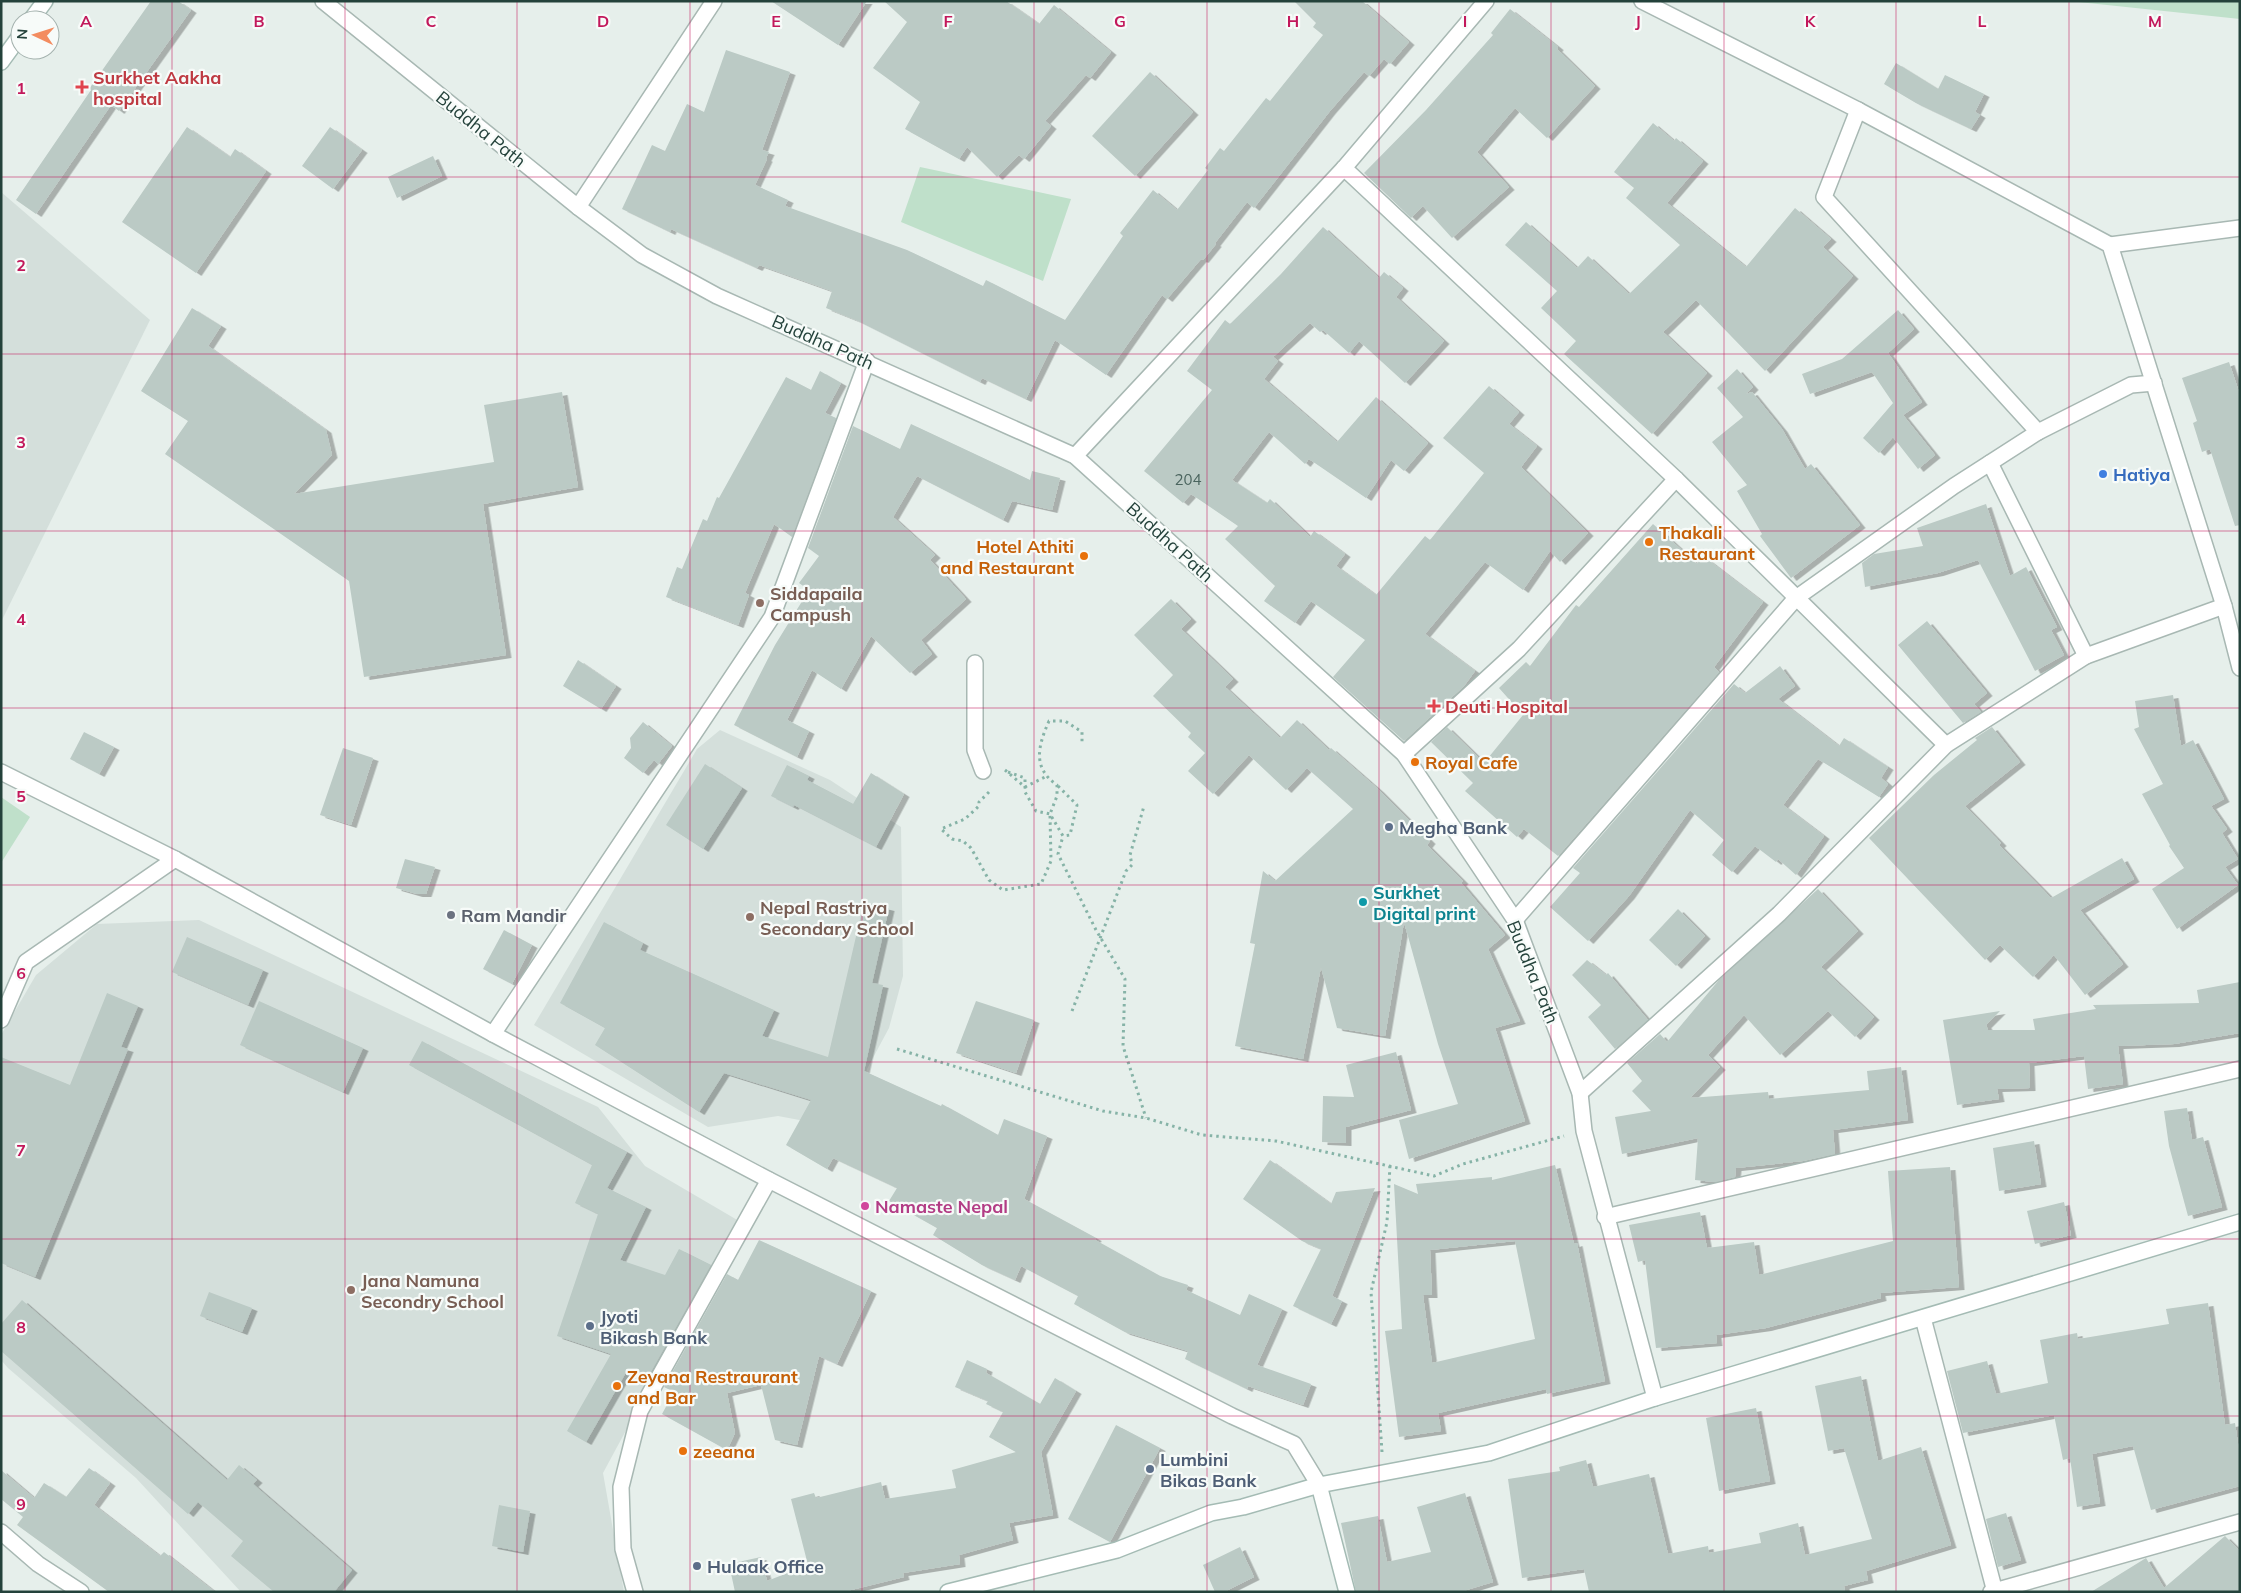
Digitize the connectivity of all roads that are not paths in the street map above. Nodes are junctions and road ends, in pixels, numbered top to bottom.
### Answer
1 (323, 1) edge
2 (714, 1) edge
3 (1486, 1) edge
4 (1642, 1) edge
5 (10, 50) edge
6 (1, 62) edge
7 (1858, 110) junction
8 (1344, 168) junction
9 (578, 208) junction
10 (2240, 228) edge
11 (2110, 245) junction
12 (867, 361) junction
13 (2154, 383) junction
14 (2038, 432) junction
15 (1075, 456) junction
16 (1990, 463) junction
17 (1676, 479) junction
18 (1796, 598) junction
19 (2224, 606) junction
20 (2086, 656) junction
21 (975, 663) dead end
22 (2240, 668) edge
23 (1946, 745) junction
24 (1404, 754) junction
25 (983, 771) road end
26 (1, 772) edge
27 (175, 860) junction
28 (1515, 920) junction
29 (1, 1020) edge
30 (493, 1034) junction
31 (2240, 1069) edge
32 (1580, 1093) junction
33 (769, 1180) junction
34 (1605, 1217) junction
35 (2240, 1222) edge
36 (1923, 1318) junction
37 (1655, 1398) junction
38 (1319, 1485) junction
39 (2240, 1522) edge
40 (1, 1532) edge
41 (81, 1592) edge
42 (635, 1592) edge
43 (948, 1592) edge
44 (1348, 1592) edge
45 (1994, 1592) edge

1 - 9 street, Buddha Path
2 - 9 street
3 - 8 street
4 - 7 street
5 - 6 street
7 - 11 street
7 - 14 street
8 - 15 street
8 - 17 street
9 - 12 street, Buddha Path
10 - 11 street
11 - 13 street
12 - 15 street, Buddha Path
12 - 30 street
13 - 14 street
13 - 19 street
14 - 16 street
15 - 24 street, Buddha Path
16 - 18 street
16 - 20 street
17 - 18 street
17 - 24 street
18 - 23 street
18 - 28 street
19 - 20 street
19 - 22 street
20 - 23 street
21 - 25 street
23 - 32 street
24 - 28 street, Buddha Path
26 - 27 street
27 - 29 street
27 - 30 street
28 - 32 street, Buddha Path
30 - 33 street
31 - 34 street
32 - 34 street, Buddha Path
33 - 38 street
33 - 42 street
34 - 37 street, Buddha Path
35 - 36 street
36 - 37 street
36 - 45 street
37 - 38 street
38 - 43 street
38 - 44 street
39 - 45 street
40 - 41 street

